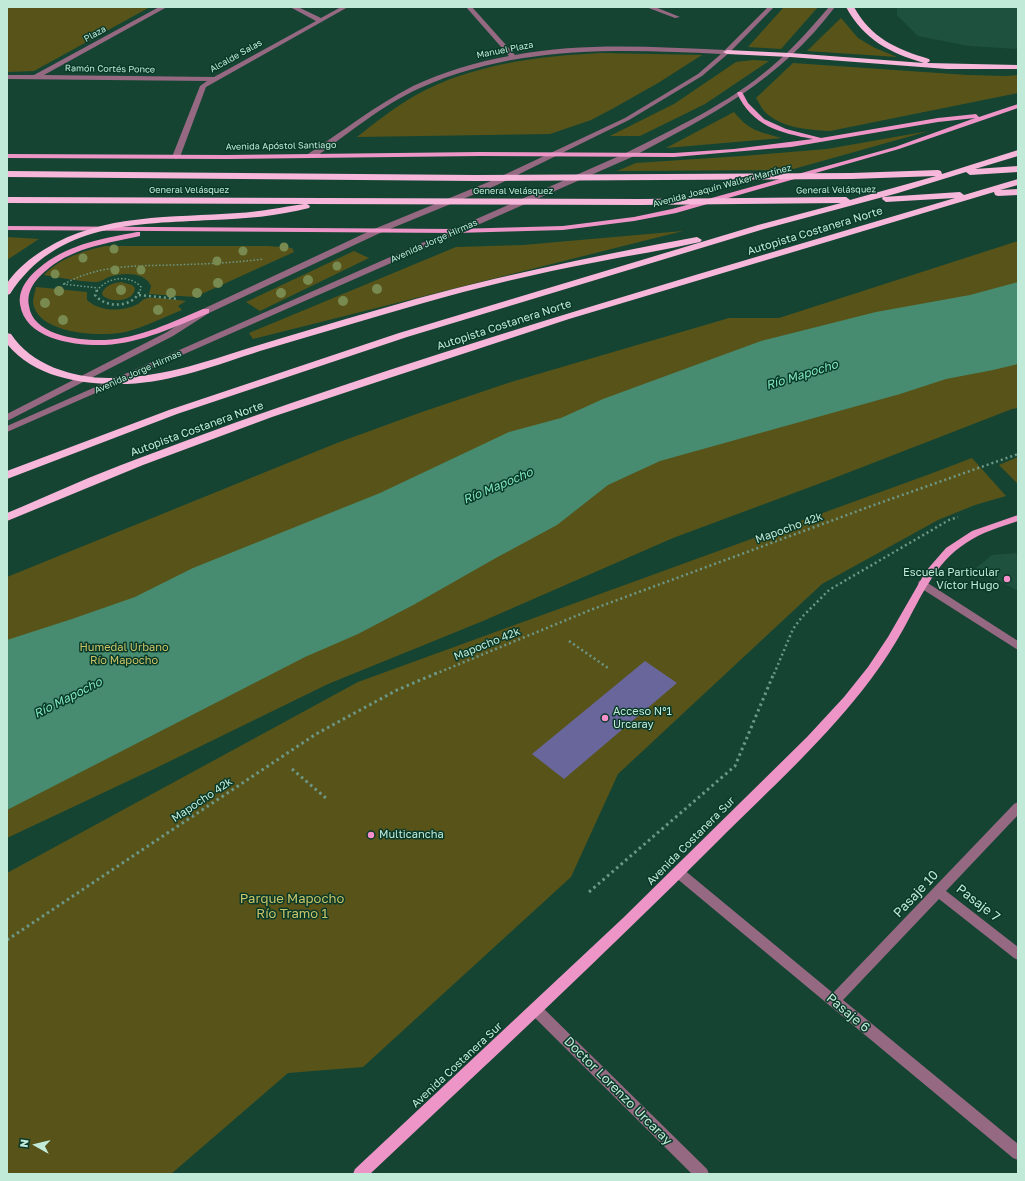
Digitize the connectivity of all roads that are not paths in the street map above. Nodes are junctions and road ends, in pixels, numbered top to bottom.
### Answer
1 (164, 7) edge
2 (293, 7) edge
3 (345, 7) edge
4 (469, 7) edge
5 (649, 7) edge
6 (771, 7) edge
7 (832, 7) edge
8 (850, 7) edge
9 (677, 17) dead end
10 (320, 20) junction
11 (727, 52) junction
12 (790, 55) junction
13 (513, 57) junction
14 (946, 67) junction
15 (1018, 67) edge
16 (7, 77) edge
17 (36, 78) junction
18 (213, 79) junction
19 (740, 93) junction
20 (1018, 106) edge
21 (992, 114) junction
22 (824, 140) junction
23 (1018, 152) edge
24 (555, 154) junction
25 (629, 155) junction
26 (7, 156) edge
27 (311, 156) junction
28 (176, 157) junction
29 (1018, 170) edge
30 (7, 174) edge
31 (1018, 182) edge
32 (1018, 192) edge
33 (7, 200) edge
34 (340, 200) junction
35 (7, 228) edge
36 (761, 228) junction
37 (161, 230) junction
38 (377, 231) junction
39 (455, 231) junction
40 (7, 292) edge
41 (206, 311) junction
42 (7, 336) edge
43 (7, 418) edge
44 (7, 429) edge
45 (7, 475) edge
46 (7, 517) edge
47 (1015, 519) edge
48 (923, 584) junction
49 (1018, 646) edge
50 (1018, 807) edge
51 (679, 873) junction
52 (938, 891) junction
53 (1018, 954) edge
54 (834, 1001) junction
55 (535, 1009) junction
56 (1018, 1153) edge
57 (360, 1174) edge
58 (702, 1174) edge

1 - 17 street, Plaza
2 - 10 street
3 - 10 street, Alcalde Salas
4 - 13 street
5 - 9 street
6 - 11 street, Avenida Jorge Hirmas
7 - 12 street, Avenida Jorge Hirmas
8 - 14 highway
10 - 18 street, Alcalde Salas
11 - 12 highway
11 - 13 street, Manuel Plaza
11 - 24 street, Avenida Jorge Hirmas
12 - 14 highway
12 - 19 street, Avenida Jorge Hirmas
13 - 27 street, Manuel Plaza
14 - 15 highway
16 - 17 street, Ramón Cortés Ponce
17 - 18 street, Ramón Cortés Ponce
18 - 28 street, Alcalde Salas
19 - 22 main road
19 - 25 street, Avenida Jorge Hirmas
20 - 21 main road, Avenida Joaquín Walker Martínez
21 - 22 main road, Avenida Joaquín Walker Martínez
21 - 39 main road, Avenida Joaquín Walker Martínez
22 - 25 main road, Avenida Joaquín Walker Martínez
23 - 36 highway, Autopista Costanera Norte
24 - 25 main road, Avenida Joaquín Walker Martínez
24 - 27 main road, Avenida Apóstol Santiago
24 - 38 street, Avenida Jorge Hirmas
25 - 39 street, Avenida Jorge Hirmas
26 - 28 main road, Avenida Apóstol Santiago
27 - 28 main road, Avenida Apóstol Santiago
29 - 30 highway, General Velásquez
31 - 46 highway, Autopista Costanera Norte
32 - 34 highway, General Velásquez
33 - 34 highway, General Velásquez
34 - 40 highway
35 - 37 main road
36 - 42 highway
36 - 45 highway, Autopista Costanera Norte
37 - 38 main road
37 - 41 main road
38 - 39 main road, Avenida Joaquín Walker Martínez
38 - 41 street, Avenida Jorge Hirmas
39 - 44 street, Avenida Jorge Hirmas
41 - 43 street, Avenida Jorge Hirmas
47 - 48 main road, Avenida Costanera Sur
48 - 49 street
48 - 51 main road, Avenida Costanera Sur
50 - 52 street, Pasaje 10
51 - 54 street, Pasaje 6
51 - 55 main road, Avenida Costanera Sur
52 - 53 street, Pasaje 7
52 - 54 street, Pasaje 10
54 - 56 street, Pasaje 6
55 - 57 main road, Avenida Costanera Sur
55 - 58 street, Doctor Lorenzo Urcaray

